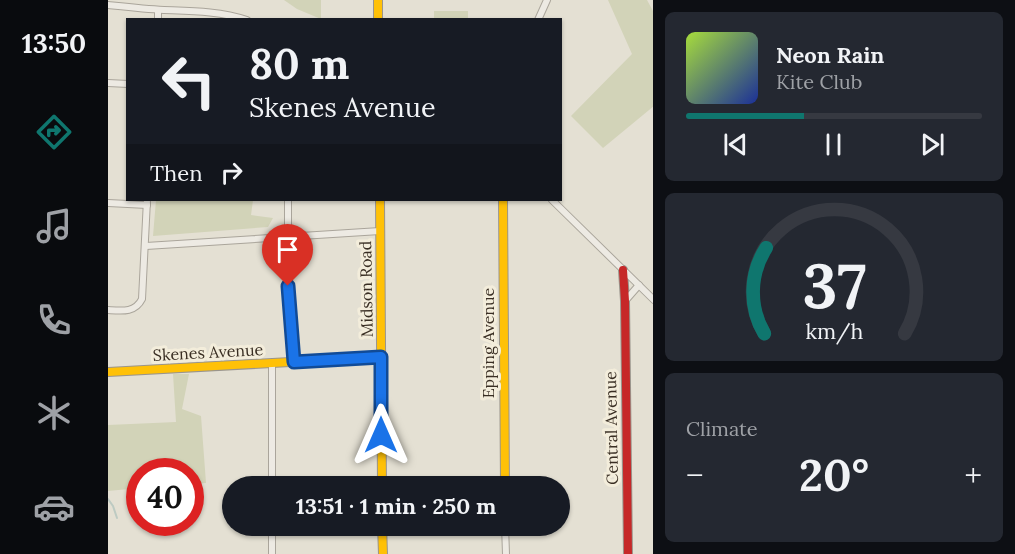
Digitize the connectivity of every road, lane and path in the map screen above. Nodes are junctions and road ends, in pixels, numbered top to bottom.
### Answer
1 (378, 0) edge
2 (547, 0) edge
3 (108, 5) edge
4 (158, 10) junction
5 (158, 18) edge
6 (241, 18) edge
7 (378, 18) edge
8 (539, 18) edge
9 (108, 83) edge
10 (126, 84) edge
11 (288, 201) edge
12 (380, 201) edge
13 (502, 201) edge
14 (553, 201) edge
15 (147, 202) edge
16 (108, 203) edge
17 (380, 231) junction
18 (288, 236) junction
19 (146, 246) junction
20 (623, 270) junction
21 (639, 285) junction
22 (288, 286) dead end
23 (653, 299) edge
24 (625, 301) junction
25 (108, 310) edge
26 (381, 357) junction
27 (294, 362) junction
28 (272, 363) junction
29 (108, 372) edge
30 (272, 476) edge
31 (382, 476) edge
32 (505, 476) edge
33 (272, 536) edge
34 (382, 536) edge
35 (505, 536) edge
36 (272, 554) edge
37 (383, 554) edge
38 (506, 554) edge
39 (628, 554) edge

1 - 7 street
2 - 8 street
3 - 4 street
4 - 5 street
4 - 6 street
9 - 10 street
11 - 18 street
12 - 17 street, Midson Road
13 - 32 street, Epping Avenue
14 - 20 street
15 - 16 street
15 - 19 street
17 - 18 street
17 - 26 street, Midson Road
18 - 19 street
19 - 25 street
20 - 21 street
20 - 24 street, Central Avenue
21 - 23 street
21 - 24 street
22 - 27 street
24 - 39 street, Central Avenue
26 - 27 street, Skenes Avenue
26 - 31 street, Midson Road
27 - 28 street, Skenes Avenue
28 - 29 street, Skenes Avenue
28 - 30 street
33 - 36 street
34 - 37 street
35 - 38 street

